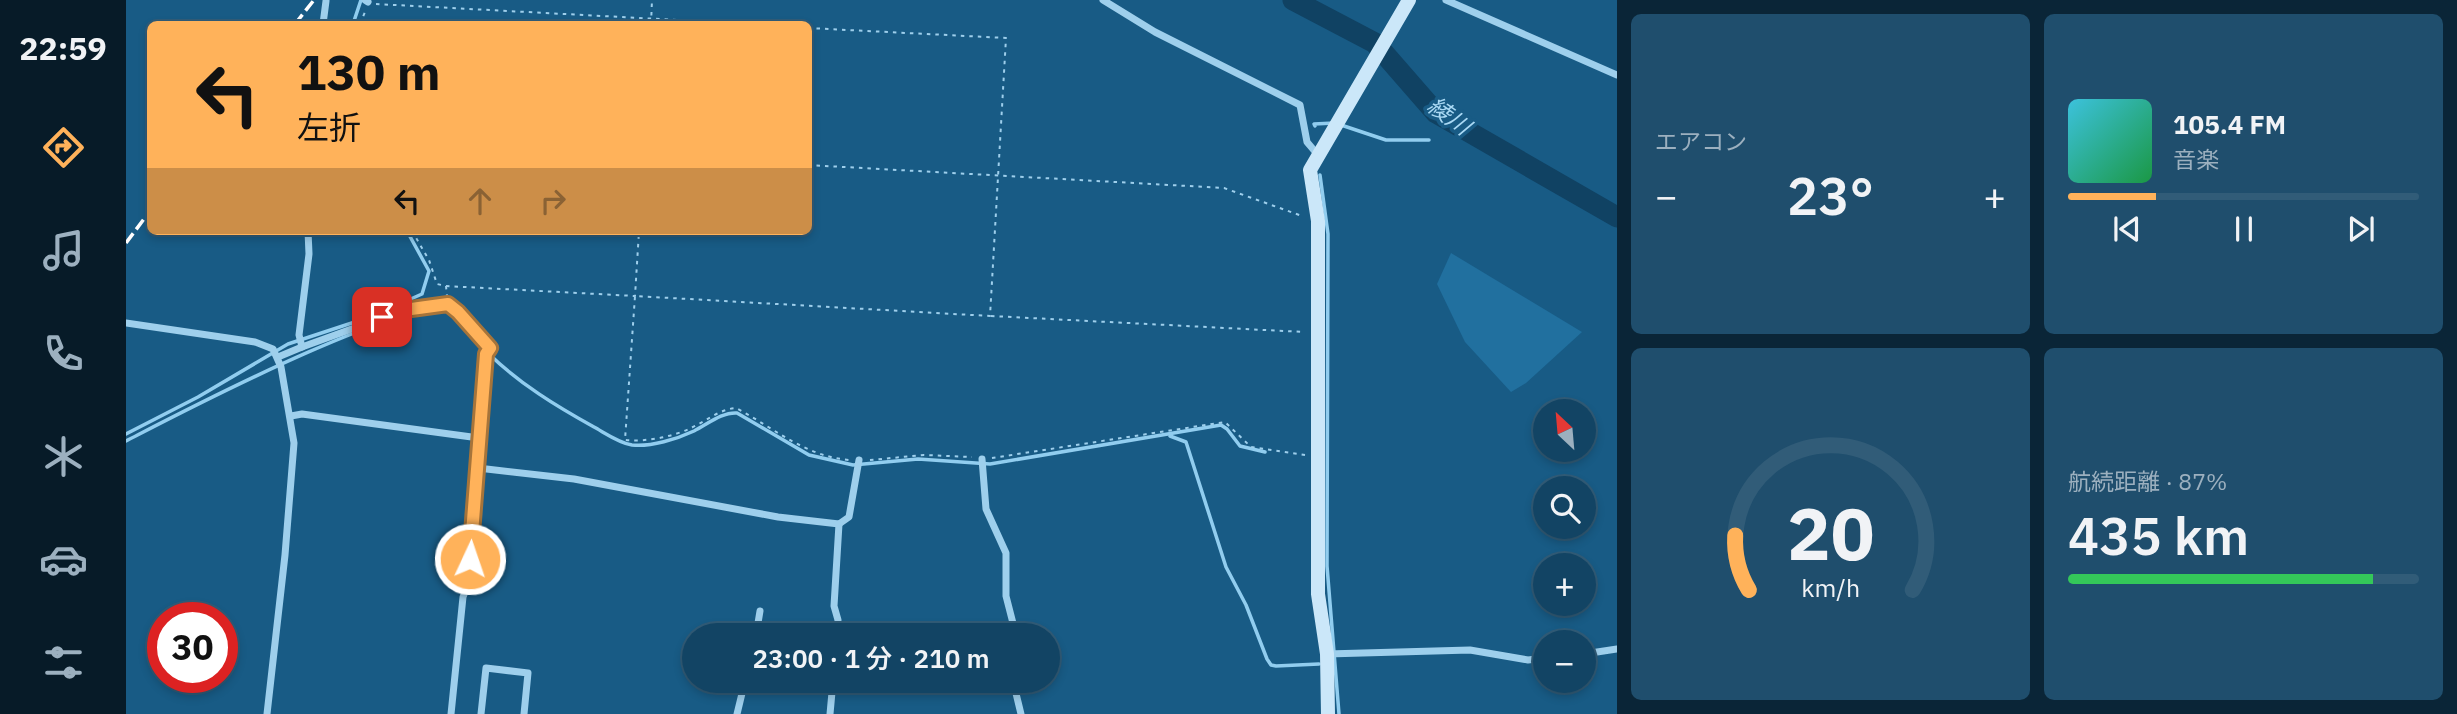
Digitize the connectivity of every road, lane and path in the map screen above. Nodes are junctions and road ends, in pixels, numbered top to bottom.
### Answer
1 (326, 0) edge
2 (652, 0) edge
3 (1103, 0) edge
4 (1409, 0) edge
5 (1446, 0) edge
6 (367, 1) edge
7 (651, 19) junction
8 (323, 21) edge
9 (361, 21) edge
10 (692, 21) edge
11 (812, 28) edge
12 (1617, 75) edge
13 (1321, 152) junction
14 (812, 165) edge
15 (998, 176) junction
16 (1318, 220) junction
17 (308, 235) edge
18 (414, 235) edge
19 (639, 235) edge
20 (446, 286) junction
21 (635, 296) junction
22 (448, 304) junction
23 (990, 316) junction
24 (126, 323) edge
25 (1318, 333) junction
26 (300, 341) junction
27 (278, 358) junction
28 (290, 416) junction
29 (479, 438) junction
30 (1319, 457) junction
31 (982, 462) junction
32 (859, 463) junction
33 (478, 468) junction
34 (839, 524) junction
35 (760, 611) dead end
36 (758, 623) edge
37 (838, 623) edge
38 (1013, 623) edge
39 (1617, 649) edge
40 (1596, 652) edge
41 (1332, 654) junction
42 (1533, 659) edge
43 (741, 693) edge
44 (832, 693) edge
45 (1016, 693) edge
46 (267, 714) edge
47 (451, 714) edge
48 (481, 714) edge
49 (524, 714) edge
50 (737, 714) edge
51 (830, 714) edge
52 (1021, 714) edge
53 (1328, 714) edge

1 - 8 street
2 - 7 path
3 - 13 street
4 - 13 street
5 - 12 street
6 - 7 path
6 - 9 path
7 - 10 path
11 - 15 path
13 - 16 street
14 - 15 path
15 - 16 path
15 - 23 path
16 - 25 street
17 - 26 street
18 - 20 path
19 - 21 path
20 - 21 path
20 - 22 path
21 - 23 path
21 - 32 path
22 - 26 street
22 - 29 street
23 - 25 path
24 - 27 street
25 - 30 street
26 - 27 street
27 - 28 street
28 - 29 street
28 - 46 street
29 - 33 street
30 - 31 path
30 - 41 street
31 - 32 path
31 - 38 street
32 - 34 street
33 - 34 street
33 - 47 street
34 - 37 street
35 - 36 street
39 - 40 street
41 - 42 street
41 - 53 street
43 - 50 street
44 - 51 street
45 - 52 street
48 - 49 street

